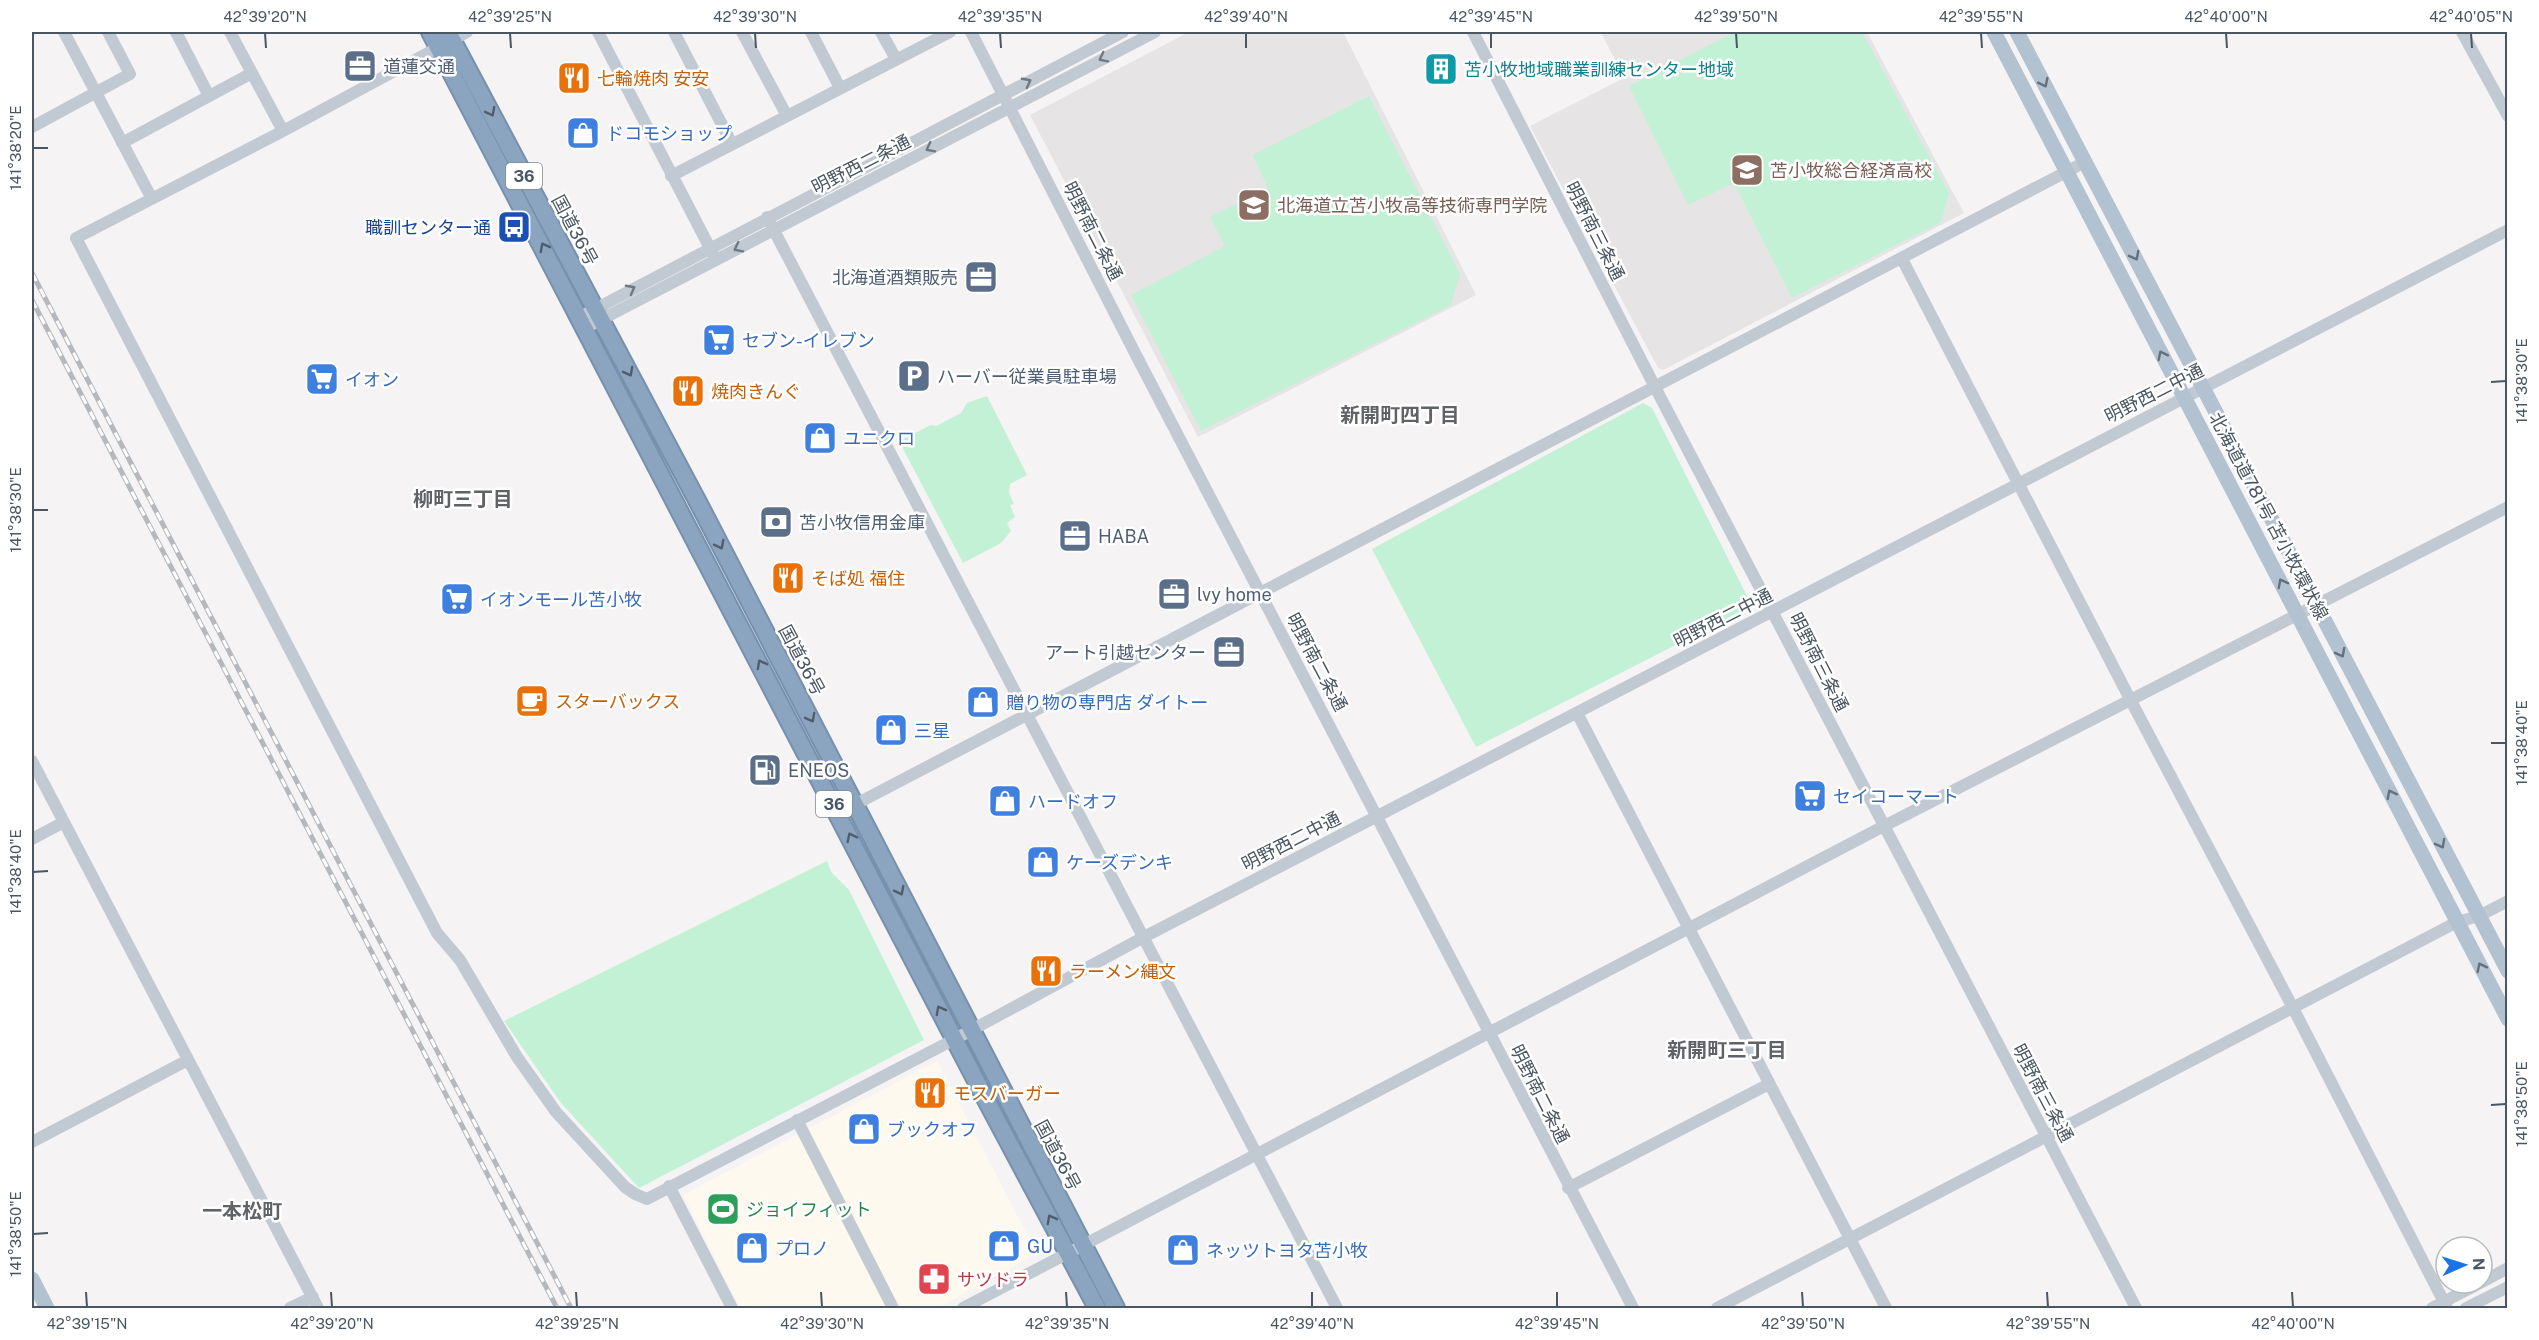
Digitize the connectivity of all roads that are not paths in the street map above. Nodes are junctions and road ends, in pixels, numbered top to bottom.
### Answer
1 (64, 32) edge
2 (108, 32) edge
3 (176, 32) edge
4 (230, 32) edge
5 (430, 32) edge
6 (598, 32) edge
7 (674, 32) edge
8 (742, 32) edge
9 (811, 32) edge
10 (881, 32) edge
11 (950, 32) edge
12 (971, 32) edge
13 (1124, 32) edge
14 (1155, 32) edge
15 (1473, 32) edge
16 (1994, 32) edge
17 (2017, 32) edge
18 (2462, 32) edge
19 (452, 38) edge
20 (896, 59) junction
21 (252, 74) junction
22 (840, 88) junction
23 (96, 93) junction
24 (1003, 94) junction
25 (209, 96) junction
26 (1010, 107) junction
27 (787, 116) junction
28 (2508, 116) edge
29 (32, 127) edge
30 (283, 131) junction
31 (122, 143) junction
32 (732, 144) junction
33 (2085, 162) junction
34 (2067, 171) junction
35 (671, 176) junction
36 (152, 200) junction
37 (767, 217) junction
38 (773, 230) junction
39 (2508, 230) edge
40 (709, 248) junction
41 (1902, 259) junction
42 (716, 260) junction
43 (599, 314) junction
44 (582, 322) junction
45 (1655, 387) junction
46 (2204, 387) junction
47 (2185, 398) junction
48 (2018, 482) junction
49 (2508, 507) edge
50 (1260, 593) junction
51 (2316, 605) junction
52 (1773, 612) junction
53 (2297, 613) junction
54 (2130, 699) junction
55 (1027, 713) junction
56 (1577, 714) junction
57 (32, 761) edge
58 (856, 804) junction
59 (838, 811) junction
60 (1378, 816) junction
61 (64, 822) junction
62 (1884, 826) junction
63 (32, 839) edge
64 (2508, 901) edge
65 (2479, 916) junction
66 (2457, 922) junction
67 (1689, 929) junction
68 (1144, 937) junction
69 (2508, 971) edge
70 (2292, 1006) junction
71 (2508, 1019) edge
72 (970, 1030) junction
73 (1489, 1034) junction
74 (955, 1039) junction
75 (188, 1060) junction
76 (1769, 1084) junction
77 (798, 1120) junction
78 (2045, 1136) junction
79 (32, 1142) edge
80 (1257, 1154) junction
81 (669, 1186) junction
82 (1568, 1188) junction
83 (1849, 1239) junction
84 (1076, 1249) junction
85 (2508, 1268) edge
86 (2494, 1275) edge
87 (32, 1279) edge
88 (2508, 1287) edge
89 (2461, 1295) edge
90 (316, 1303) edge
91 (2445, 1305) edge
92 (47, 1308) edge
93 (290, 1308) edge
94 (732, 1308) edge
95 (893, 1308) edge
96 (963, 1308) edge
97 (1097, 1308) edge
98 (1116, 1308) edge
99 (1337, 1308) edge
100 (1633, 1308) edge
101 (1717, 1308) edge
102 (1886, 1308) edge
103 (2136, 1308) edge
104 (2432, 1308) edge
105 (2466, 1308) edge

1 - 23 street
2 - 23 street
3 - 25 street
4 - 21 street
5 - 19 highway, 国道36号 / 36
6 - 35 street
7 - 32 street
8 - 27 street
9 - 22 street
10 - 20 street
11 - 20 street
12 - 24 street, 明野南二条通
24 -> 13 street, 明野西二条通
14 -> 26 street, 明野西二条通
15 - 45 street, 明野南三条通
16 - 34 main road, 北海道道781号 苫小牧環状線
17 -> 33 main road, 北海道道781号 苫小牧環状線
18 - 28 street
19 - 30 street
19 -> 43 highway, 国道36号 / 36
44 -> 19 highway, 国道36号 / 36
20 - 22 street
21 - 25 street
21 - 30 street
22 - 27 street
23 - 29 street
23 - 31 street
24 - 26 street, 明野南二条通
24 - 37 street, 明野西二条通
25 - 31 street
26 -> 38 street, 明野西二条通
26 - 50 street, 明野南二条通
27 - 32 street
30 - 36 street
31 - 36 street
32 - 35 street
33 - 34 street
33 -> 46 main road, 北海道道781号 苫小牧環状線
34 - 41 street
47 -> 34 main road, 北海道道781号 苫小牧環状線
35 - 40 street
36 - 81 street, 明野西二中通
37 - 38 street
37 - 40 street, 明野西二条通
38 -> 42 street, 明野西二条通
38 - 55 street
39 - 46 street, 明野西二中通
40 - 42 street
43 -> 40 street, 明野西二条通
41 - 45 street
41 - 48 street
42 - 43 street, 明野西二条通
43 - 44 street, 明野西二条通
43 -> 58 highway, 国道36号 / 36
59 -> 44 highway, 国道36号 / 36
45 - 50 street
45 - 52 street, 明野南三条通
46 - 47 street, 明野西二中通
46 - 51 main road, 北海道道781号 苫小牧環状線
47 - 48 street, 明野西二中通
53 -> 47 main road, 北海道道781号 苫小牧環状線
48 - 52 street, 明野西二中通
48 - 54 street
49 - 51 street
50 - 55 street
50 - 60 street, 明野南二条通
51 - 53 street
51 -> 65 main road, 北海道道781号 苫小牧環状線
52 - 56 street, 明野西二中通
52 - 62 street, 明野南三条通
53 - 54 street
66 -> 53 main road, 北海道道781号 苫小牧環状線
54 - 62 street
54 - 70 street
55 - 58 street
55 - 68 street
56 - 60 street, 明野西二中通
56 - 67 street
57 - 61 street
58 - 59 street
58 -> 72 highway, 国道36号 / 36
74 -> 59 highway, 国道36号 / 36
60 - 68 street, 明野西二中通
60 - 73 street, 明野南二条通
61 - 63 street
61 - 75 street
62 - 67 street
62 - 78 street, 明野南三条通
64 - 65 street
65 - 66 street
65 - 69 main road, 北海道道781号 苫小牧環状線
66 - 70 street
71 -> 66 main road, 北海道道781号 苫小牧環状線
67 - 73 street
67 - 76 street
68 - 72 street, 明野西二中通
68 - 80 street
70 - 78 street
70 - 91 street
72 - 74 street, 明野西二中通
72 - 84 highway, 国道36号 / 36
73 - 80 street
73 - 82 street, 明野南二条通
74 - 77 street, 明野西二中通
84 -> 74 highway, 国道36号 / 36
75 - 79 street
75 - 90 street
76 - 82 street
76 - 83 street
77 - 81 street, 明野西二中通
77 - 95 street
78 - 83 street
78 - 103 street, 明野南三条通
80 - 84 street
80 - 99 street
81 - 94 street
82 - 100 street, 明野南二条通
83 - 101 street
83 - 102 street
84 - 96 street
84 - 97 highway, 国道36号 / 36
84 - 98 highway, 国道36号 / 36
85 - 86 street
87 - 92 main road
88 - 105 street
89 - 91 street
90 - 93 street
91 - 104 street

